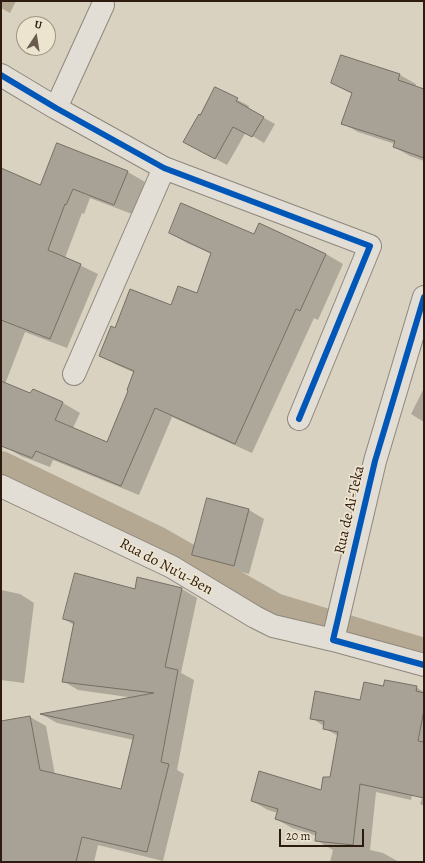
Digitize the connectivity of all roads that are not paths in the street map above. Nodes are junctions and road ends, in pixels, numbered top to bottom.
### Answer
1 (103, 5) dead end
2 (1, 75) edge
3 (56, 108) junction
4 (164, 168) junction
5 (424, 297) edge
6 (418, 339) edge
7 (74, 374) dead end
8 (299, 419) dead end
9 (1, 486) edge
10 (334, 640) junction
11 (424, 665) edge

1 - 3 street
2 - 3 street
3 - 4 street
4 - 7 street
4 - 8 street
5 - 6 street, Rua de Ai-Teka
6 - 10 street, Rua de Ai-Teka
9 - 10 street, Rua do Nu'u-Ben
10 - 11 street

